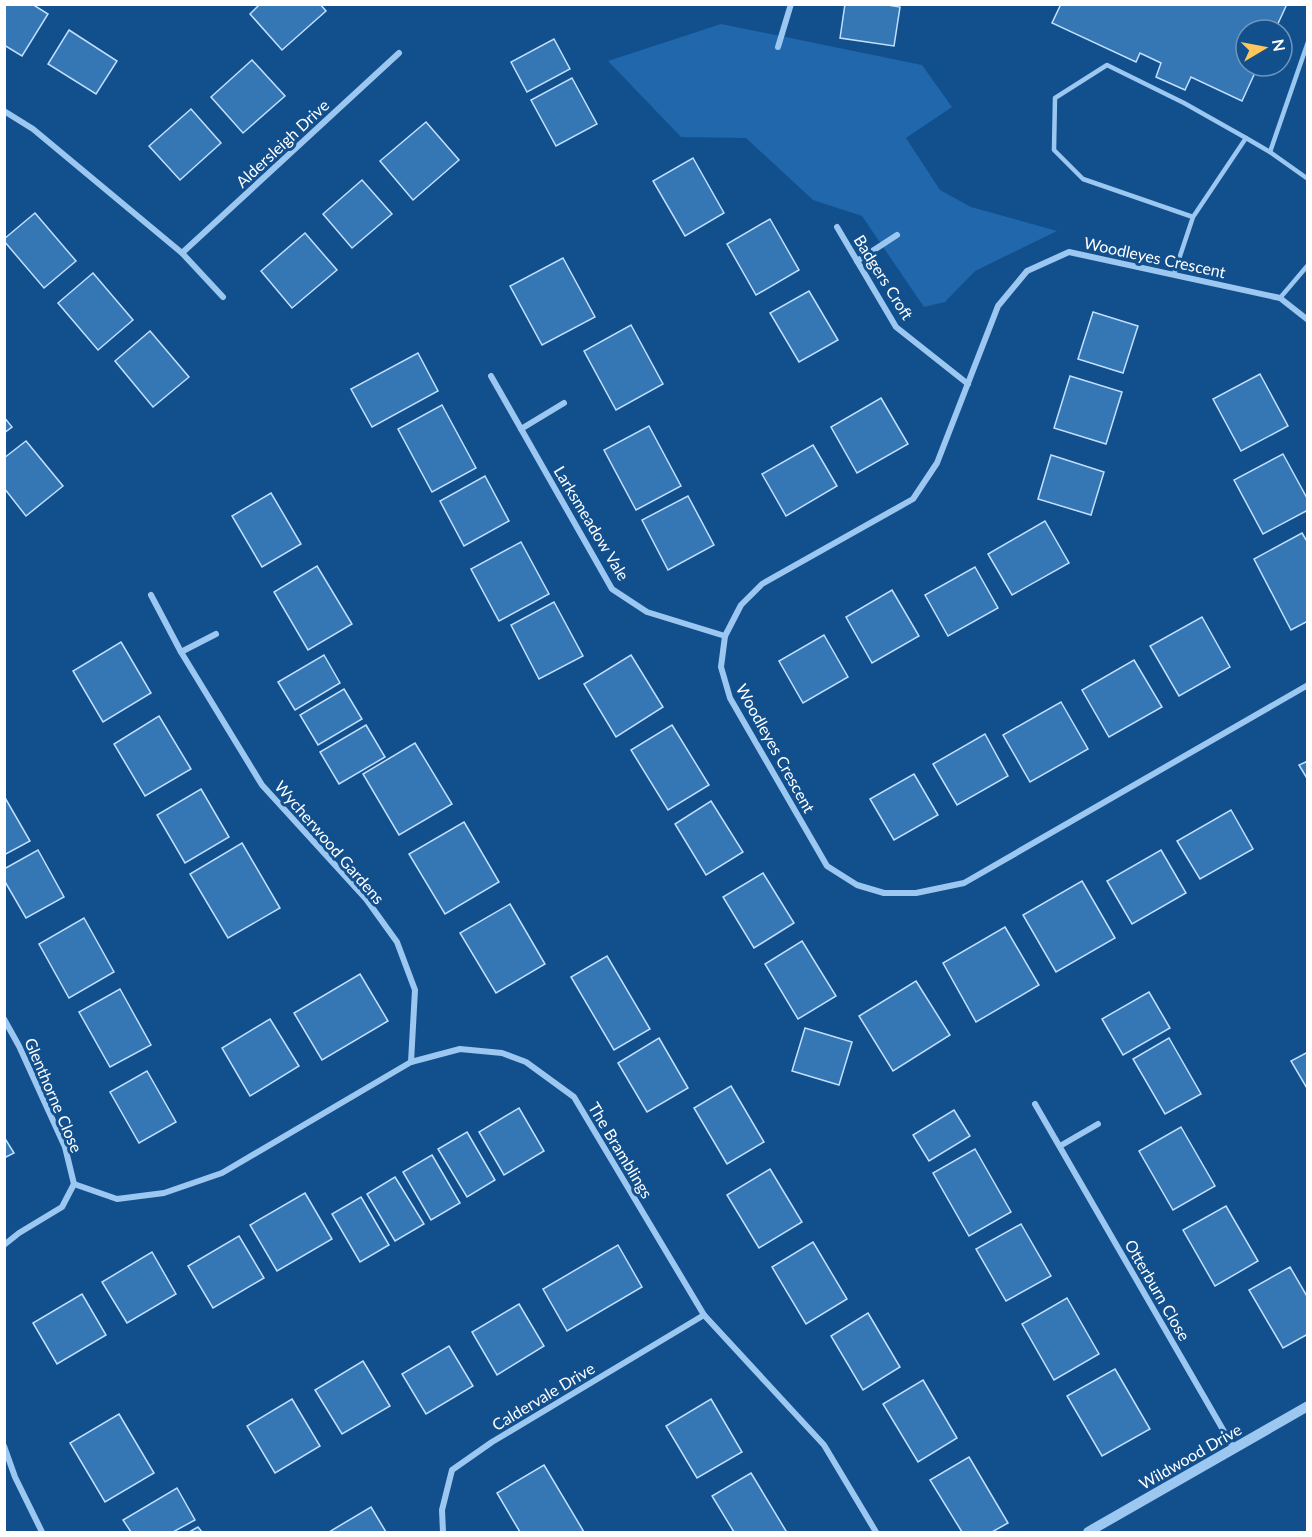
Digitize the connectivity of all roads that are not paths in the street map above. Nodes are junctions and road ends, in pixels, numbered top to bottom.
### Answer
1 (791, 4) edge
2 (1308, 42) edge
3 (778, 47) dead end
4 (399, 53) dead end
5 (4, 111) edge
6 (1246, 138) junction
7 (1270, 152) junction
8 (1308, 179) edge
9 (1194, 217) junction
10 (837, 227) dead end
11 (897, 235) dead end
12 (182, 253) junction
13 (857, 261) junction
14 (1308, 265) edge
15 (1174, 274) junction
16 (223, 297) dead end
17 (1280, 298) junction
18 (1308, 320) edge
19 (491, 376) dead end
20 (968, 384) junction
21 (564, 404) dead end
22 (521, 429) junction
23 (151, 596) dead end
24 (216, 634) dead end
25 (725, 636) junction
26 (181, 652) junction
27 (1308, 685) edge
28 (4, 1019) edge
29 (411, 1062) junction
30 (1035, 1104) dead end
31 (1098, 1124) dead end
32 (1060, 1146) junction
33 (74, 1184) junction
34 (4, 1245) edge
35 (704, 1315) junction
36 (1308, 1406) edge
37 (4, 1446) edge
38 (1233, 1447) junction
39 (42, 1533) edge
40 (443, 1533) edge
41 (876, 1533) edge
42 (1088, 1533) edge

1 - 3 street
2 - 7 lane
4 - 12 street, Aldersleigh Drive
5 - 12 street
6 - 7 lane
6 - 9 lane
6 - 9 lane
7 - 8 lane
9 - 15 lane
10 - 13 street, Badgers Croft
11 - 13 street
12 - 16 street
13 - 20 street, Badgers Croft
14 - 17 lane
15 - 17 street, Woodleyes Crescent
15 - 20 street, Woodleyes Crescent
17 - 18 street, Woodleyes Crescent
19 - 22 street, Larksmeadow Vale
20 - 25 street, Woodleyes Crescent
21 - 22 street
22 - 25 street, Larksmeadow Vale
23 - 26 street, Wycherwood Gardens
24 - 26 street
25 - 27 street, Woodleyes Crescent
26 - 29 street, Wycherwood Gardens
28 - 33 street, Glenthorne Close
29 - 33 street, The Bramblings
29 - 35 street, The Bramblings
30 - 32 street, Otterburn Close
31 - 32 street
32 - 38 street, Otterburn Close
33 - 34 street
35 - 40 street, Caldervale Drive
35 - 41 street, The Bramblings
36 - 38 street, Wildwood Drive
37 - 39 street
38 - 42 street, Wildwood Drive

